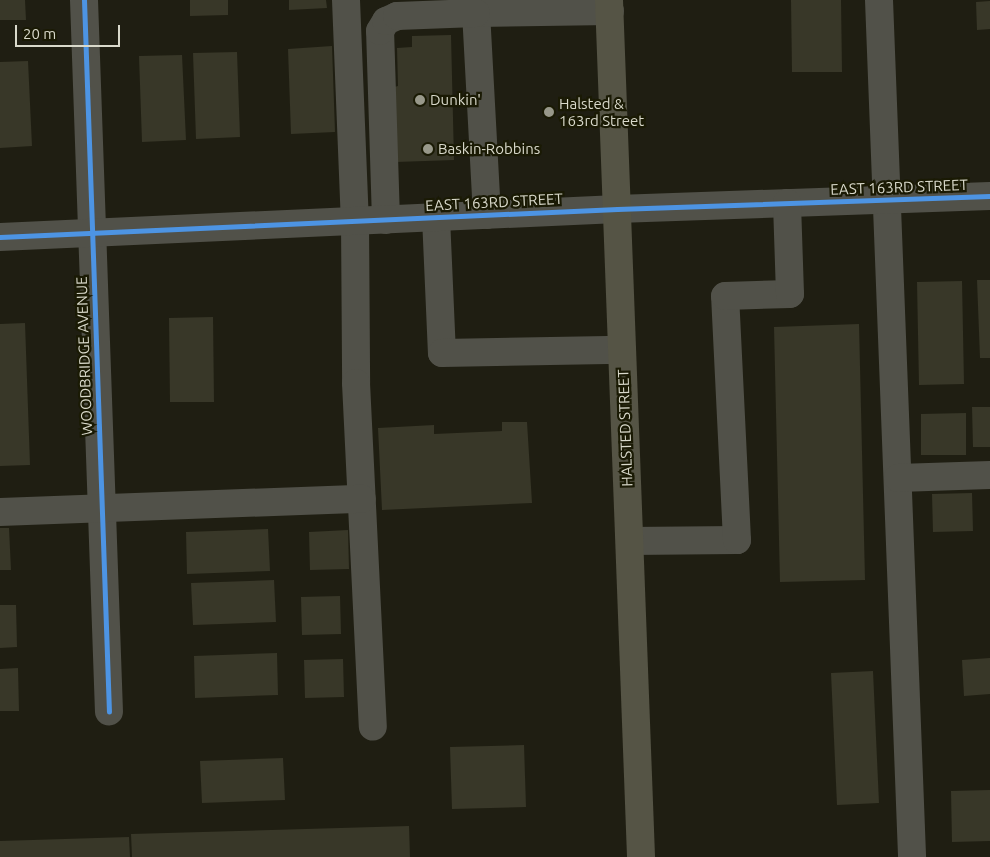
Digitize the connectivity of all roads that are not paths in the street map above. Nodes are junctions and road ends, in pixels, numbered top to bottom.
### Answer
1 (84, 0) edge
2 (346, 0) edge
3 (879, 0) edge
4 (609, 6) edge
5 (476, 13) junction
6 (990, 196) edge
7 (886, 200) junction
8 (787, 204) junction
9 (617, 209) junction
10 (487, 215) junction
11 (436, 218) junction
12 (386, 220) junction
13 (355, 221) junction
14 (92, 232) junction
15 (0, 236) edge
16 (622, 350) junction
17 (990, 475) edge
18 (898, 478) junction
19 (362, 500) junction
20 (102, 508) junction
21 (0, 512) edge
22 (630, 541) junction
23 (109, 712) dead end
24 (373, 727) dead end
25 (641, 857) edge
26 (912, 857) edge

1 - 14 street, WOODBRIDGE AVENUE
2 - 13 street
3 - 7 street
4 - 5 street
4 - 9 main road, HALSTED STREET
5 - 10 street
5 - 12 street
6 - 7 street, EAST 163RD STREET
7 - 8 street, EAST 163RD STREET
7 - 18 street
8 - 9 street, EAST 163RD STREET
8 - 22 street
9 - 10 street, EAST 163RD STREET
9 - 16 main road, HALSTED STREET
10 - 11 street, EAST 163RD STREET
11 - 12 street, EAST 163RD STREET
11 - 16 street
12 - 13 street, EAST 163RD STREET
13 - 14 street, EAST 163RD STREET
13 - 19 street
14 - 15 street, EAST 163RD STREET
14 - 20 street, WOODBRIDGE AVENUE
16 - 22 main road, HALSTED STREET
17 - 18 street
18 - 26 street
19 - 20 street
19 - 24 street
20 - 21 street
20 - 23 street, WOODBRIDGE AVENUE
22 - 25 main road, HALSTED STREET

